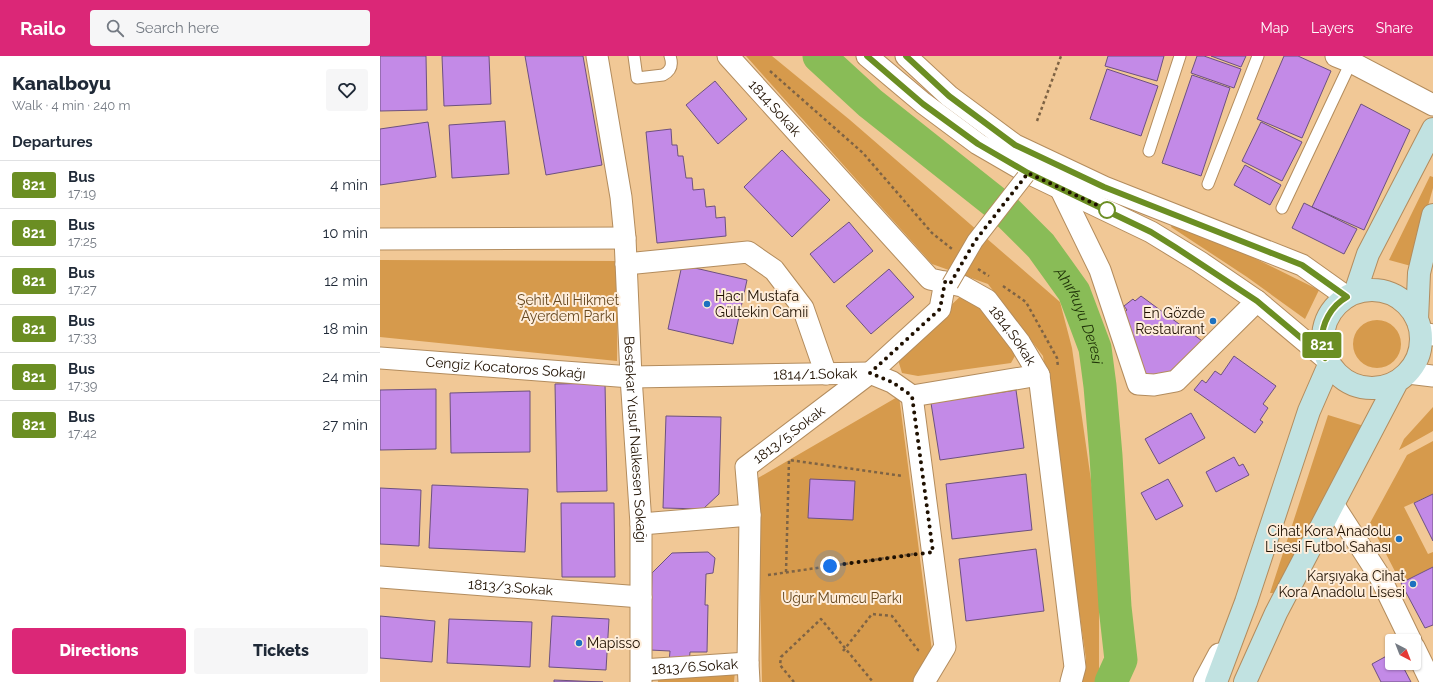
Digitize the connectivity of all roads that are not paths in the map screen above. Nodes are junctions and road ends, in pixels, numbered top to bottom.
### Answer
1 (597, 56) edge
2 (634, 56) edge
3 (670, 56) edge
4 (728, 56) edge
5 (867, 56) edge
6 (906, 56) edge
7 (1180, 56) edge
8 (1258, 56) edge
9 (1343, 59) edge
10 (1433, 105) edge
11 (1433, 129) edge
12 (1149, 151) dead end
13 (1028, 173) junction
14 (1208, 184) dead end
15 (1059, 186) junction
16 (1282, 208) dead end
17 (1433, 216) edge
18 (625, 238) junction
19 (380, 239) edge
20 (626, 264) junction
21 (947, 283) junction
22 (1351, 295) junction
23 (1257, 301) junction
24 (1424, 329) edge
25 (380, 358) edge
26 (1327, 362) junction
27 (870, 373) junction
28 (826, 374) junction
29 (1039, 375) junction
30 (1433, 376) edge
31 (631, 377) junction
32 (1403, 378) junction
33 (912, 396) junction
34 (1333, 504) junction
35 (750, 515) junction
36 (641, 524) junction
37 (380, 576) edge
38 (641, 598) junction
39 (1246, 602) junction
40 (1276, 613) junction
41 (1411, 634) edge
42 (1421, 654) edge
43 (749, 673) edge
44 (642, 676) edge
45 (924, 682) edge
46 (1071, 682) edge
47 (1204, 682) edge
48 (1216, 682) edge
49 (1245, 682) edge
50 (1255, 682) edge
51 (1431, 682) edge

1 - 18 street, Bestekar Yusuf Nalkesen Sokağı
2 - 3 lane
4 - 21 street, 1814.Sokak
5 - 13 street
6 - 22 street
7 - 12 lane
8 - 14 lane
9 - 10 street
9 - 16 lane
11 - 22 main road
13 - 15 street
13 - 21 street, bridge
15 - 23 street
15 - 23 street
17 - 24 main road
18 - 19 street
18 - 20 street, Bestekar Yusuf Nalkesen Sokağı
20 - 28 street
20 - 31 street, Bestekar Yusuf Nalkesen Sokağı
21 - 27 street
21 - 29 street, 1814.Sokak
22 - 24 main road
22 - 26 main road
23 - 26 street
24 - 32 main road
25 - 31 street, Cengiz Kocatoros Sokağı
26 - 32 main road
26 - 39 main road
27 - 28 street, 1814/1.Sokak
27 - 33 street, 1814/1.Sokak
27 - 35 street, 1813/5.Sokak
28 - 31 street, 1814/1.Sokak
29 - 33 street
29 - 46 street, 1814.Sokak
30 - 32 street
31 - 36 street, Bestekar Yusuf Nalkesen Sokağı
32 - 34 main road
33 - 45 street
34 - 40 main road
34 - 41 street
35 - 36 street
35 - 43 street, 1813/5.Sokak
36 - 38 street, Bestekar Yusuf Nalkesen Sokağı
37 - 38 street, 1813/3.Sokak
38 - 44 street, Bestekar Yusuf Nalkesen Sokağı
39 - 47 street
39 - 48 main road
40 - 49 main road
40 - 50 street
42 - 51 street
43 - 44 street, 1813/6.Sokak

